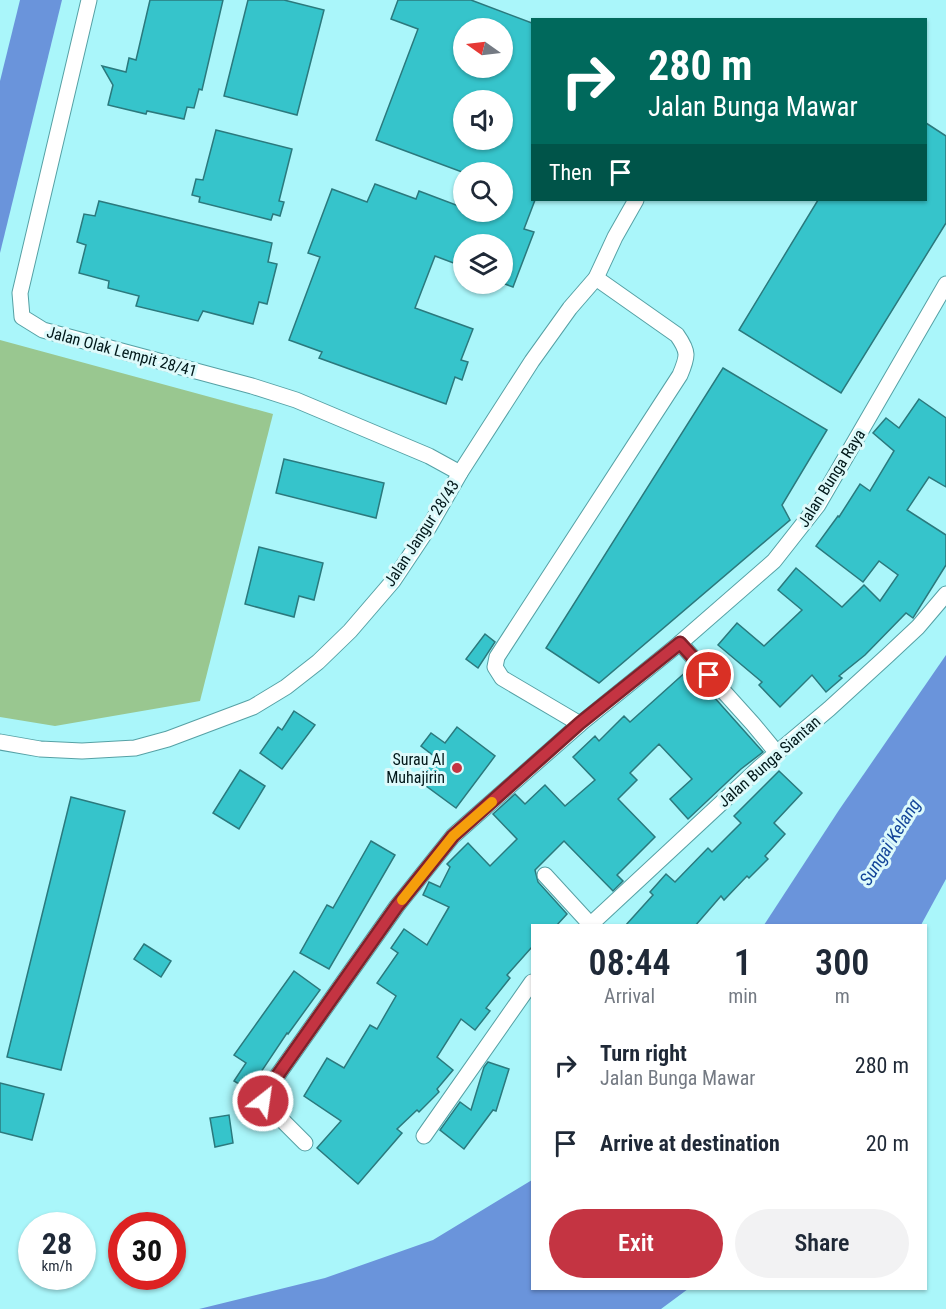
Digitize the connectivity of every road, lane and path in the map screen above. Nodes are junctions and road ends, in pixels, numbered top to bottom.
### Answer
1 (89, 0) edge
2 (635, 201) edge
3 (596, 278) junction
4 (946, 284) edge
5 (460, 473) junction
6 (946, 594) edge
7 (680, 643) junction
8 (580, 723) junction
9 (0, 742) edge
10 (777, 753) junction
11 (545, 875) dead end
12 (588, 924) edge
13 (590, 924) edge
14 (531, 983) edge
15 (424, 1136) dead end
16 (305, 1143) dead end

1 - 5 street, Jalan Olak Lempit 28/41
2 - 3 street, Jalan Jangur 28/43
3 - 5 street, Jalan Jangur 28/43
3 - 8 street
4 - 7 street, Jalan Bunga Raya
5 - 9 street, Jalan Jangur 28/43
6 - 10 street, Jalan Bunga Siantan
7 - 8 street, Jalan Bunga Raya
7 - 10 street
8 - 16 street, Jalan Bunga Raya
10 - 13 street, Jalan Bunga Siantan
11 - 12 street
14 - 15 street

